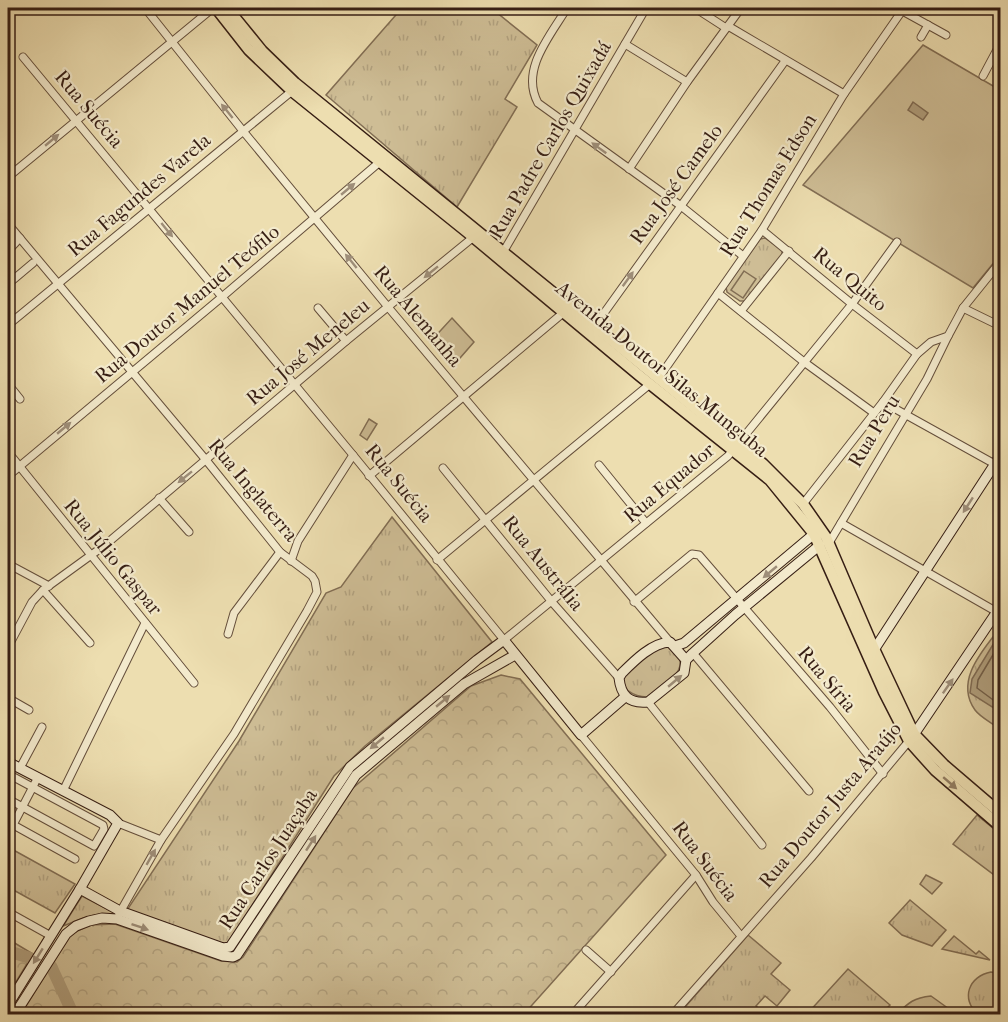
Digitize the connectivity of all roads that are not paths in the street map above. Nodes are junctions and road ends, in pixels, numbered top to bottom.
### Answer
1 (145, 8) edge
2 (215, 8) edge
3 (227, 8) edge
4 (567, 8) edge
5 (646, 8) edge
6 (695, 8) edge
7 (741, 8) edge
8 (901, 8) edge
9 (928, 25) junction
10 (727, 27) junction
11 (946, 35) dead end
12 (921, 37) dead end
13 (171, 41) junction
14 (626, 44) junction
15 (1000, 44) edge
16 (23, 57) dead end
17 (785, 61) junction
18 (983, 76) dead end
19 (687, 82) junction
20 (292, 91) junction
21 (844, 94) junction
22 (75, 121) junction
23 (575, 130) junction
24 (243, 131) junction
25 (383, 159) junction
26 (629, 169) junction
27 (8, 177) edge
28 (681, 206) junction
29 (150, 209) junction
30 (315, 217) junction
31 (8, 224) edge
32 (762, 230) junction
33 (476, 235) junction
34 (20, 238) junction
35 (897, 242) dead end
36 (8, 251) edge
37 (789, 251) junction
38 (501, 255) junction
39 (743, 256) junction
40 (1000, 262) edge
41 (33, 263) dead end
42 (8, 284) edge
43 (57, 284) junction
44 (718, 293) junction
45 (222, 297) junction
46 (852, 304) junction
47 (388, 307) junction
48 (318, 308) dead end
49 (963, 308) junction
50 (741, 311) junction
51 (564, 313) junction
52 (8, 325) edge
53 (1000, 326) edge
54 (594, 327) junction
55 (948, 336) junction
56 (346, 341) junction
57 (917, 354) junction
58 (804, 362) junction
59 (132, 372) junction
60 (654, 382) junction
61 (8, 384) edge
62 (294, 385) junction
63 (465, 397) junction
64 (20, 399) dead end
65 (883, 402) junction
66 (874, 413) junction
67 (905, 414) junction
68 (736, 447) junction
69 (8, 452) edge
70 (353, 454) junction
71 (206, 460) junction
72 (999, 463) edge
73 (599, 465) dead end
74 (20, 466) junction
75 (443, 468) dead end
76 (8, 476) edge
77 (369, 476) junction
78 (534, 481) junction
79 (159, 498) junction
80 (803, 504) junction
81 (486, 519) junction
82 (646, 523) junction
83 (841, 523) junction
84 (189, 532) dead end
85 (814, 534) junction
86 (824, 544) junction
87 (280, 552) junction
88 (789, 555) junction
89 (90, 556) junction
90 (437, 560) junction
91 (291, 561) junction
92 (601, 561) junction
93 (796, 563) junction
94 (8, 564) edge
95 (924, 572) junction
96 (46, 588) junction
97 (737, 599) junction
98 (552, 602) junction
99 (634, 602) junction
100 (744, 608) junction
101 (999, 609) edge
102 (145, 623) junction
103 (228, 634) dead end
104 (504, 640) junction
105 (90, 643) dead end
106 (673, 644) junction
107 (8, 647) edge
108 (872, 653) junction
109 (484, 655) junction
110 (515, 655) junction
111 (690, 656) junction
112 (494, 666) junction
113 (619, 678) junction
114 (194, 683) dead end
115 (625, 697) junction
116 (8, 698) edge
117 (648, 702) junction
118 (29, 710) dead end
119 (42, 727) dead end
120 (581, 735) junction
121 (912, 737) junction
122 (8, 762) edge
123 (20, 768) junction
124 (8, 774) edge
125 (883, 774) junction
126 (38, 777) junction
127 (33, 788) junction
128 (63, 791) junction
129 (809, 791) dead end
130 (8, 799) edge
131 (23, 807) junction
132 (1000, 813) edge
133 (10, 823) edge
134 (118, 823) junction
135 (1000, 826) edge
136 (161, 840) junction
137 (762, 845) dead end
138 (75, 859) dead end
139 (289, 867) junction
140 (696, 875) junction
141 (80, 889) junction
142 (8, 912) edge
143 (119, 915) junction
144 (51, 936) junction
145 (741, 936) junction
146 (586, 950) dead end
147 (611, 972) junction
148 (8, 1005) edge
149 (15, 1014) edge
150 (573, 1014) edge
151 (673, 1014) edge

1 - 13 street, Rua Alemanha
2 - 13 street
2 - 20 main road, Avenida Doutor Silas Munguba
3 - 25 main road, Avenida Doutor Silas Munguba
4 - 23 street
5 - 14 street, Rua Padre Carlos Quixadá
6 - 10 street
7 - 10 street
8 - 9 street
8 - 21 street, Rua Thomas Edson
9 - 11 street
9 - 12 street
10 - 17 street
10 - 19 street
13 - 22 street
24 -> 13 street, Rua Alemanha
14 - 19 street
14 - 23 street, Rua Padre Carlos Quixadá
15 - 18 street
16 - 22 street, Rua Suécia
17 - 21 street
17 - 28 street, Rua José Camelo
19 - 26 street
20 - 24 street, Rua Fagundes Varela
20 - 25 main road, Avenida Doutor Silas Munguba
21 - 32 street, Rua Thomas Edson
27 -> 22 street
22 - 29 street, Rua Suécia
26 -> 23 street
23 - 38 street, Rua Padre Carlos Quixadá
24 - 29 street, Rua Fagundes Varela
24 - 30 street, Rua Alemanha
30 -> 25 street, Rua Doutor Manuel Teófilo
25 - 33 main road, Avenida Doutor Silas Munguba
26 - 28 street
28 - 39 street
54 -> 28 street, Rua José Camelo
29 - 43 street, Rua Fagundes Varela
29 -> 45 street, Rua Suécia
30 - 45 street, Rua Doutor Manuel Teófilo
47 -> 30 street, Rua Alemanha
31 - 34 street, Rua Inglaterra
32 - 37 street, Rua Quito
32 - 39 street, Rua Thomas Edson
33 - 38 main road, Avenida Doutor Silas Munguba
33 -> 47 street, Rua José Meneleu
34 - 36 street
34 - 43 street, Rua Inglaterra
35 - 46 street, Rua Equador
37 - 46 street, Rua Quito
37 - 50 street
38 - 51 main road, Avenida Doutor Silas Munguba
38 - 54 main road, Avenida Doutor Silas Munguba
39 - 44 street, Rua Thomas Edson
40 - 49 street, Rua Peru
41 - 42 street
43 - 52 street, Rua Fagundes Varela
43 - 59 street, Rua Inglaterra
44 - 50 street
44 - 60 street, Rua Thomas Edson
45 - 59 street, Rua Doutor Manuel Teófilo
45 - 62 street, Rua Suécia
46 - 57 street, Rua Quito
46 - 58 street, Rua Equador
47 - 56 street, Rua José Meneleu
47 - 63 street, Rua Alemanha
48 - 56 street
49 - 53 street
49 - 55 street, Rua Peru
50 - 58 street
51 - 60 main road, Avenida Doutor Silas Munguba
51 - 63 street
54 - 60 main road, Avenida Doutor Silas Munguba
55 - 57 street
55 - 67 street, Rua Peru
56 - 62 street, Rua José Meneleu
57 - 65 street
58 - 66 street
58 - 68 street, Rua Equador
59 - 71 street, Rua Inglaterra
74 -> 59 street, Rua Doutor Manuel Teófilo
60 - 68 main road, Avenida Doutor Silas Munguba
60 - 78 street, Rua Thomas Edson
61 - 64 street
62 - 70 street, Rua Suécia
62 - 71 street, Rua José Meneleu
63 - 77 street
63 - 78 street, Rua Alemanha
65 - 66 street
65 - 67 street
66 - 80 street
67 - 72 street
67 - 83 street, Rua Peru
68 - 80 main road, Avenida Doutor Silas Munguba
68 - 82 street, Rua Equador
68 - 85 main road, Avenida Doutor Silas Munguba
69 - 74 street, Rua Júlio Gaspar
70 - 77 street, Rua Suécia
70 - 91 street
71 -> 79 street, Rua José Meneleu
71 - 87 street, Rua Inglaterra
72 -> 95 street
73 - 82 street
74 - 76 street, Rua Doutor Manuel Teófilo
74 - 89 street, Rua Júlio Gaspar
75 - 81 street, Rua Austrália
77 - 90 street, Rua Suécia
78 - 81 street, Rua Thomas Edson
78 - 92 street, Rua Alemanha
79 - 84 street
79 - 89 street, Rua José Meneleu
80 - 86 main road, Avenida Doutor Silas Munguba
81 - 90 street, Rua Thomas Edson
81 - 98 street, Rua Austrália
82 - 92 street, Rua Equador
83 - 86 street, Rua Peru
83 - 95 street
85 - 86 main road, Avenida Doutor Silas Munguba
85 - 88 street
86 - 93 street, Rua Peru
86 - 108 main road, Avenida Doutor Silas Munguba
87 - 91 street, Rua Inglaterra
87 - 103 street
88 - 93 street
88 -> 97 street
89 - 96 street, Rua José Meneleu
89 - 102 street, Rua Júlio Gaspar
90 - 104 street, Rua Suécia
91 - 136 street, Rua Inglaterra
92 - 98 street, Rua Equador
92 - 99 street, Rua Alemanha
93 - 100 street, Rua Peru
94 - 96 street
95 - 101 street
95 - 108 street
96 - 105 street
96 - 107 street, Rua José Meneleu
97 - 99 street
97 - 100 street, Rua Síria
97 - 106 street
98 - 104 street, Rua Equador
98 - 113 street, Rua Austrália
99 - 106 street, Rua Alemanha
100 - 111 street, Rua Peru
100 - 125 street, Rua Síria
121 -> 101 street, Rua Doutor Justa Araújo
102 - 114 street, Rua Júlio Gaspar
102 - 128 street
104 - 109 street, Rua Carlos Juaçaba
104 - 110 street, Rua Suécia
106 - 111 street
106 - 113 street
108 - 121 main road, Avenida Doutor Silas Munguba
109 - 112 street
109 -> 139 street, Rua Carlos Juaçaba
110 - 112 street, Rua Carlos Juaçaba
110 - 120 street, Rua Suécia
117 -> 111 street, Rua Peru
111 - 129 street
139 -> 112 street, Rua Carlos Juaçaba
113 - 115 street
115 - 117 street
115 - 120 street
116 - 118 street
117 - 137 street
119 - 123 street
120 - 140 street, Rua Suécia
121 - 125 street, Rua Doutor Justa Araújo
121 - 132 main road, Avenida Doutor Silas Munguba
121 -> 135 main road, Avenida Doutor Silas Munguba
122 - 123 street
123 - 126 street
124 - 127 street
125 - 145 street, Rua Doutor Justa Araújo
126 - 127 street
126 - 128 street
127 - 131 street
127 - 131 street
128 - 134 street
130 - 131 street
131 - 133 street
133 - 138 street
134 - 136 street
134 - 141 street
143 -> 136 street, Rua Inglaterra
139 - 143 street, Rua Carlos Juaçaba
140 - 145 street, Rua Suécia
140 - 147 street
141 - 143 street, Rua Carlos Juaçaba
141 - 144 street
142 - 144 street
143 - 149 street, Rua Carlos Juaçaba
144 -> 148 street
145 - 151 street, Rua Doutor Justa Araújo
146 - 147 street
147 - 150 street

